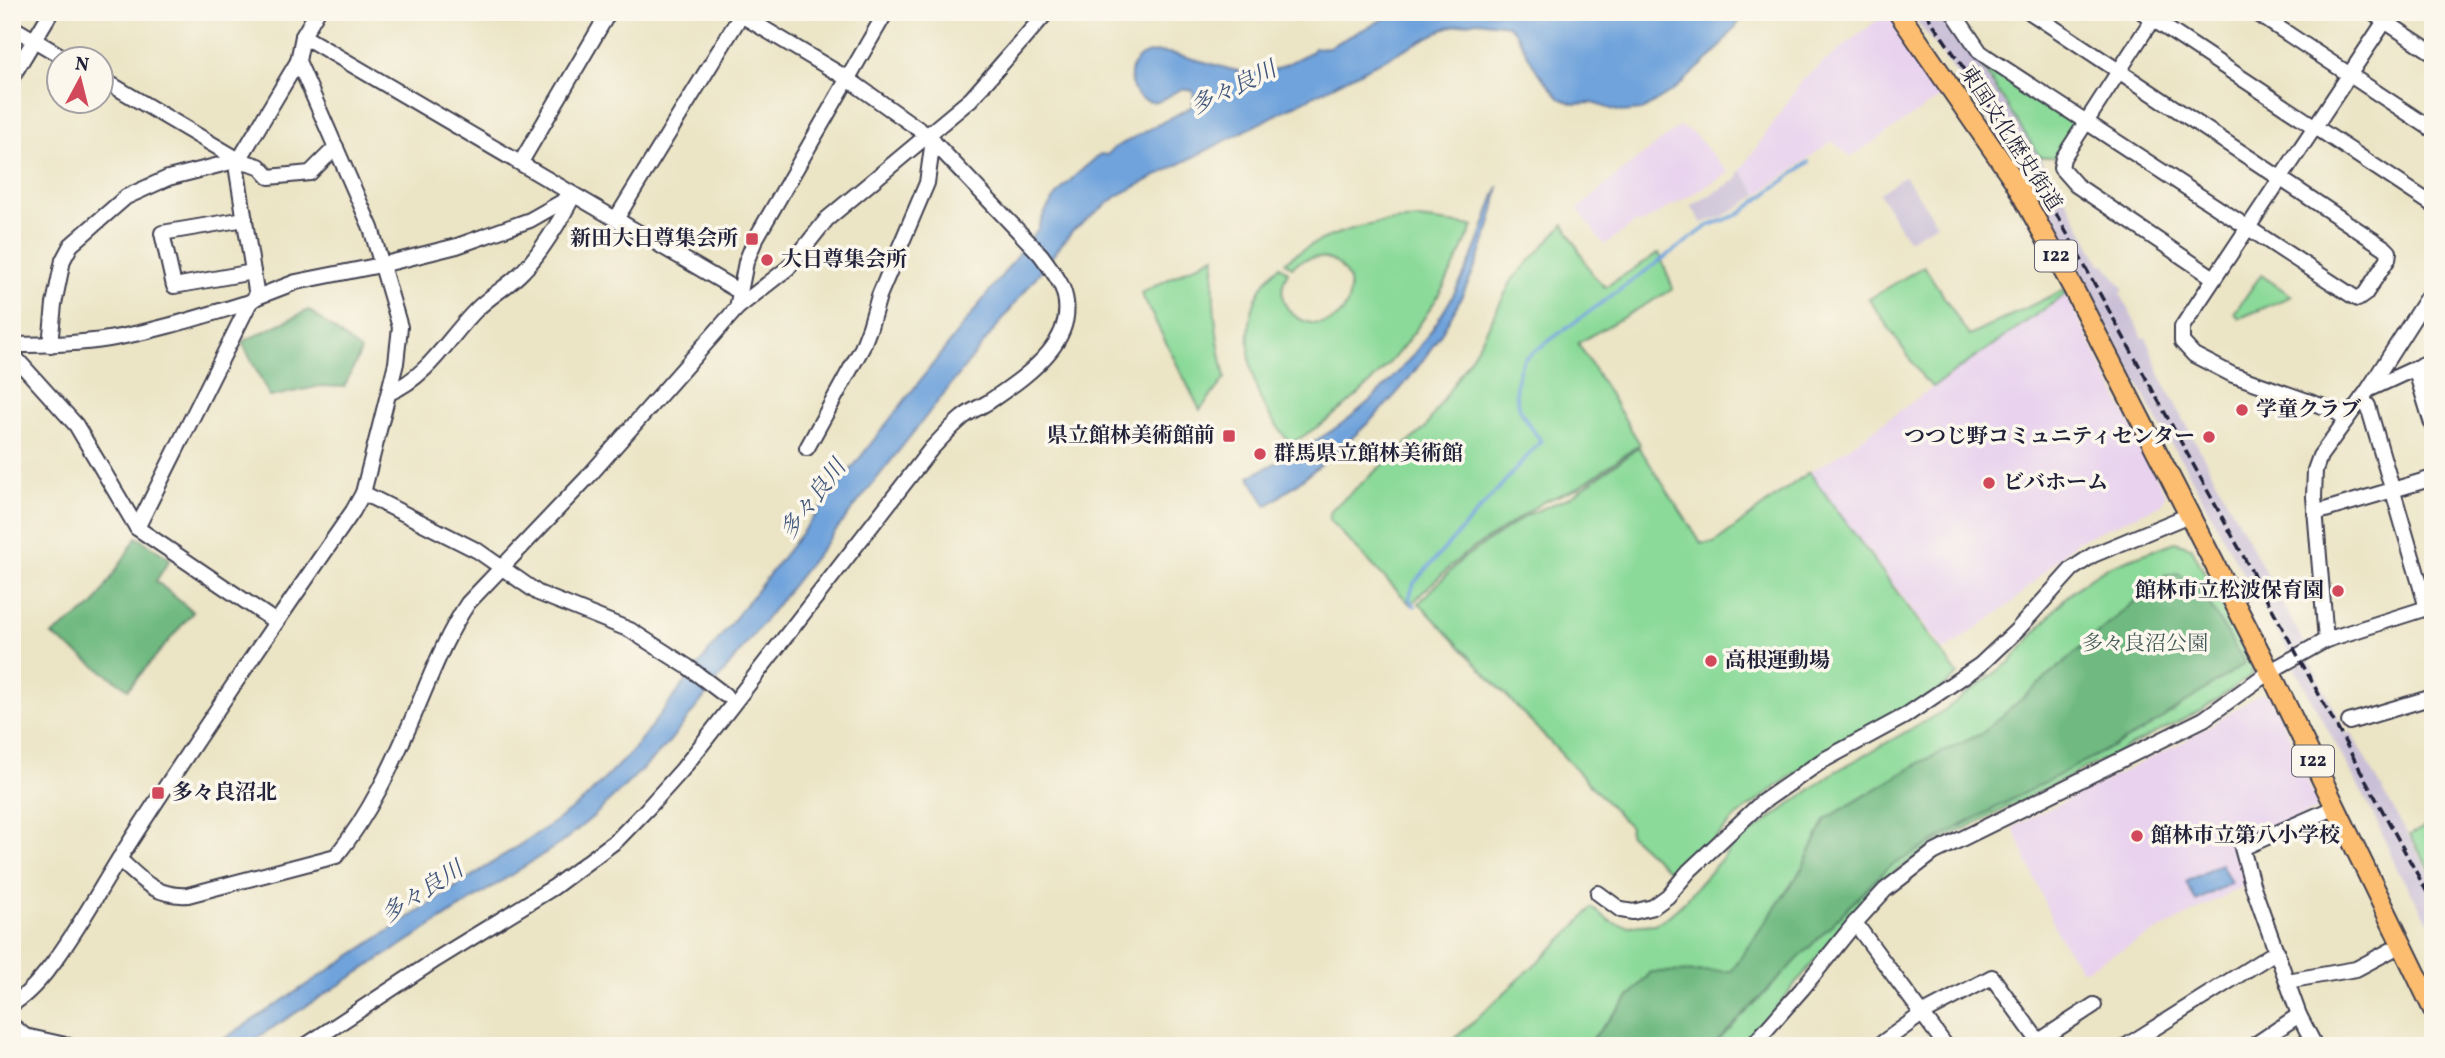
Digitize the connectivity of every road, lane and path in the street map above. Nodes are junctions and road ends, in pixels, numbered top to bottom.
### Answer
1 (51, 12) edge
2 (317, 12) edge
3 (609, 12) edge
4 (886, 12) edge
5 (1047, 12) edge
6 (1898, 12) edge
7 (1953, 12) edge
8 (2030, 12) edge
9 (2255, 12) edge
10 (2371, 12) edge
11 (738, 14) edge
12 (2151, 15) edge
13 (2388, 17) edge
14 (12, 27) edge
15 (303, 36) junction
16 (35, 40) junction
17 (46, 47) edge
18 (2433, 53) edge
19 (299, 61) junction
20 (2118, 71) junction
21 (2349, 74) junction
22 (12, 78) edge
23 (848, 79) junction
24 (116, 87) edge
25 (2085, 122) junction
26 (2317, 127) junction
27 (2433, 130) edge
28 (930, 137) junction
29 (336, 147) junction
30 (239, 160) junction
31 (521, 162) junction
32 (2281, 178) junction
33 (574, 195) junction
34 (2433, 205) edge
35 (245, 219) junction
36 (616, 219) junction
37 (2248, 227) junction
38 (381, 265) junction
39 (253, 272) junction
40 (2214, 278) junction
41 (2433, 288) edge
42 (740, 292) junction
43 (253, 299) junction
44 (737, 308) junction
45 (12, 345) edge
46 (50, 345) junction
47 (12, 354) edge
48 (2433, 360) edge
49 (2415, 368) junction
50 (389, 393) junction
51 (2365, 394) junction
52 (2347, 419) junction
53 (2433, 427) edge
54 (807, 448) dead end
55 (2433, 478) edge
56 (2393, 490) junction
57 (363, 492) junction
58 (2315, 513) junction
59 (2189, 515) junction
60 (137, 528) junction
61 (501, 569) junction
62 (2430, 607) edge
63 (276, 622) junction
64 (2323, 642) junction
65 (2269, 672) junction
66 (725, 695) dead end
67 (2433, 697) edge
68 (2349, 722) dead end
69 (2336, 807) junction
70 (119, 859) junction
71 (1598, 893) dead end
72 (1855, 923) junction
73 (2401, 945) junction
74 (2277, 951) junction
75 (2287, 981) junction
76 (12, 1004) edge
77 (2094, 1004) dead end
78 (2433, 1009) edge
79 (1923, 1014) junction
80 (2299, 1015) junction
81 (12, 1025) edge
82 (2040, 1044) edge
83 (70, 1046) edge
84 (305, 1046) edge
85 (1752, 1046) edge
86 (1878, 1046) edge
87 (1946, 1046) edge
88 (2126, 1046) edge
89 (2253, 1046) edge
90 (2315, 1046) edge

1 - 16 street
2 - 15 street
3 - 31 street
4 - 23 street
5 - 28 street
6 - 59 highway, 東国文化歴史街道 / 122
7 - 25 street
8 - 20 street
9 - 21 street
10 - 13 street
11 - 23 street
11 - 36 street
12 - 20 street
12 - 26 street
13 - 18 street
13 - 21 street
14 - 16 street
15 - 19 street
15 - 31 street
16 - 17 street
16 - 22 street
19 - 29 street
19 - 30 street
20 - 25 street
20 - 32 street
21 - 26 street
21 - 27 street
23 - 28 street
23 - 42 street
24 - 30 street
25 - 37 street
25 - 40 street
26 - 32 street
26 - 34 street
28 - 44 street
28 - 54 street
28 - 84 street
29 - 30 street
29 - 38 street
30 - 35 street
30 - 46 street
31 - 33 street
32 - 37 street
32 - 37 street
33 - 36 street
33 - 38 street
33 - 50 street
35 - 39 street
35 - 39 street
36 - 42 street
37 - 40 street
38 - 43 street
38 - 50 street
39 - 43 street
40 - 52 street
41 - 51 street
42 - 44 street
43 - 46 street
43 - 60 street
44 - 61 street
45 - 46 street
47 - 60 street
48 - 49 street
49 - 51 street
49 - 53 street
50 - 57 street
51 - 52 street
51 - 56 street
52 - 58 street
55 - 56 street
56 - 58 street
56 - 62 street
57 - 61 street
57 - 63 street
58 - 64 street
59 - 65 highway, 東国文化歴史街道 / 122
59 - 71 street
60 - 63 street
61 - 66 street
61 - 70 street
62 - 64 street
63 - 70 street
64 - 65 street
65 - 69 highway, 東国文化歴史街道 / 122
65 - 72 street
67 - 68 street
69 - 73 highway, 東国文化歴史街道 / 122
69 - 74 street
70 - 76 street
72 - 79 street
72 - 85 street
73 - 75 street
73 - 78 highway, 東国文化歴史街道 / 122
74 - 75 street
74 - 88 street
75 - 80 street
77 - 82 street
79 - 82 street
79 - 86 street
79 - 87 street
80 - 89 street
80 - 90 street
81 - 83 street

